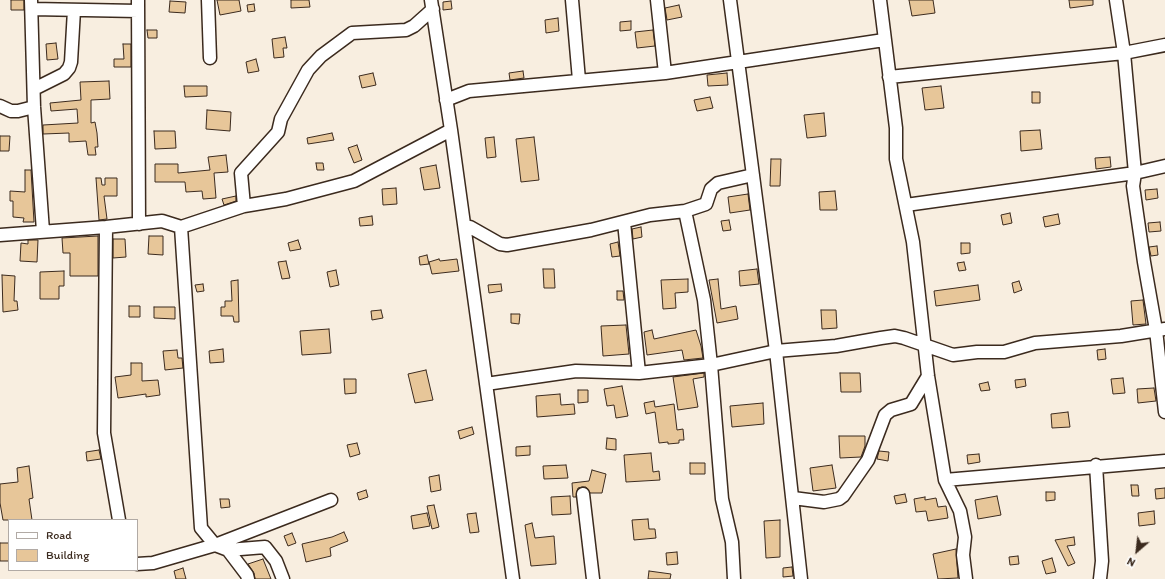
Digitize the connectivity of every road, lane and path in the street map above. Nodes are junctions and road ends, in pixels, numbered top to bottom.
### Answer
1 (208, 0) edge
2 (572, 0) edge
3 (657, 0) edge
4 (730, 0) edge
5 (880, 0) edge
6 (1116, 0) edge
7 (32, 5) edge
8 (138, 5) edge
9 (432, 5) edge
10 (74, 10) junction
11 (884, 40) junction
12 (1165, 45) edge
13 (1124, 53) junction
14 (210, 58) dead end
15 (738, 62) junction
16 (665, 72) junction
17 (889, 77) junction
18 (579, 80) junction
19 (34, 89) junction
20 (446, 100) junction
21 (0, 106) edge
22 (34, 108) junction
23 (451, 130) junction
24 (1165, 166) edge
25 (1135, 174) junction
26 (753, 175) junction
27 (906, 204) junction
28 (244, 206) junction
29 (685, 211) junction
30 (624, 222) junction
31 (139, 224) junction
32 (106, 227) junction
33 (181, 227) junction
34 (465, 230) junction
35 (43, 231) junction
36 (0, 235) edge
37 (1161, 330) edge
38 (926, 347) junction
39 (776, 351) junction
40 (711, 365) junction
41 (639, 373) junction
42 (928, 376) junction
43 (486, 384) junction
44 (1165, 412) edge
45 (1165, 461) edge
46 (1096, 466) junction
47 (945, 480) junction
48 (583, 494) dead end
49 (793, 498) junction
50 (331, 500) dead end
51 (119, 519) edge
52 (215, 545) junction
53 (228, 550) junction
54 (138, 564) edge
55 (248, 579) edge
56 (283, 579) edge
57 (513, 579) edge
58 (593, 579) edge
59 (734, 579) edge
60 (801, 579) edge
61 (966, 579) edge
62 (1100, 579) edge

1 - 14 street
2 - 18 street
3 - 16 street
4 - 15 street
5 - 11 street
6 - 13 street
7 - 10 street
7 - 19 street
8 - 10 street
8 - 31 street
9 - 20 street
9 - 28 street
10 - 19 street
11 - 15 street
11 - 17 street
12 - 13 street
13 - 17 street
13 - 25 street
15 - 16 street
15 - 26 street
16 - 18 street
17 - 27 street
18 - 20 street
19 - 22 street
20 - 23 street
21 - 22 street
22 - 35 street
23 - 28 street
23 - 34 street
24 - 25 street
25 - 27 street
25 - 37 street
26 - 29 street
26 - 39 street
27 - 38 street
28 - 33 street
29 - 30 street
29 - 40 street
30 - 34 street
30 - 41 street
31 - 32 street
31 - 33 street
32 - 35 street
32 - 51 street
33 - 52 street
34 - 43 street
35 - 36 street
37 - 38 street
37 - 44 street
38 - 39 street
38 - 42 street
39 - 40 street
39 - 49 street
40 - 41 street
40 - 59 street
41 - 43 street
42 - 47 street
42 - 49 street
43 - 57 street
45 - 46 street
46 - 47 street
46 - 62 street
47 - 61 street
48 - 58 street
49 - 60 street
50 - 52 street
52 - 53 street
52 - 54 street
53 - 55 street
53 - 56 street

